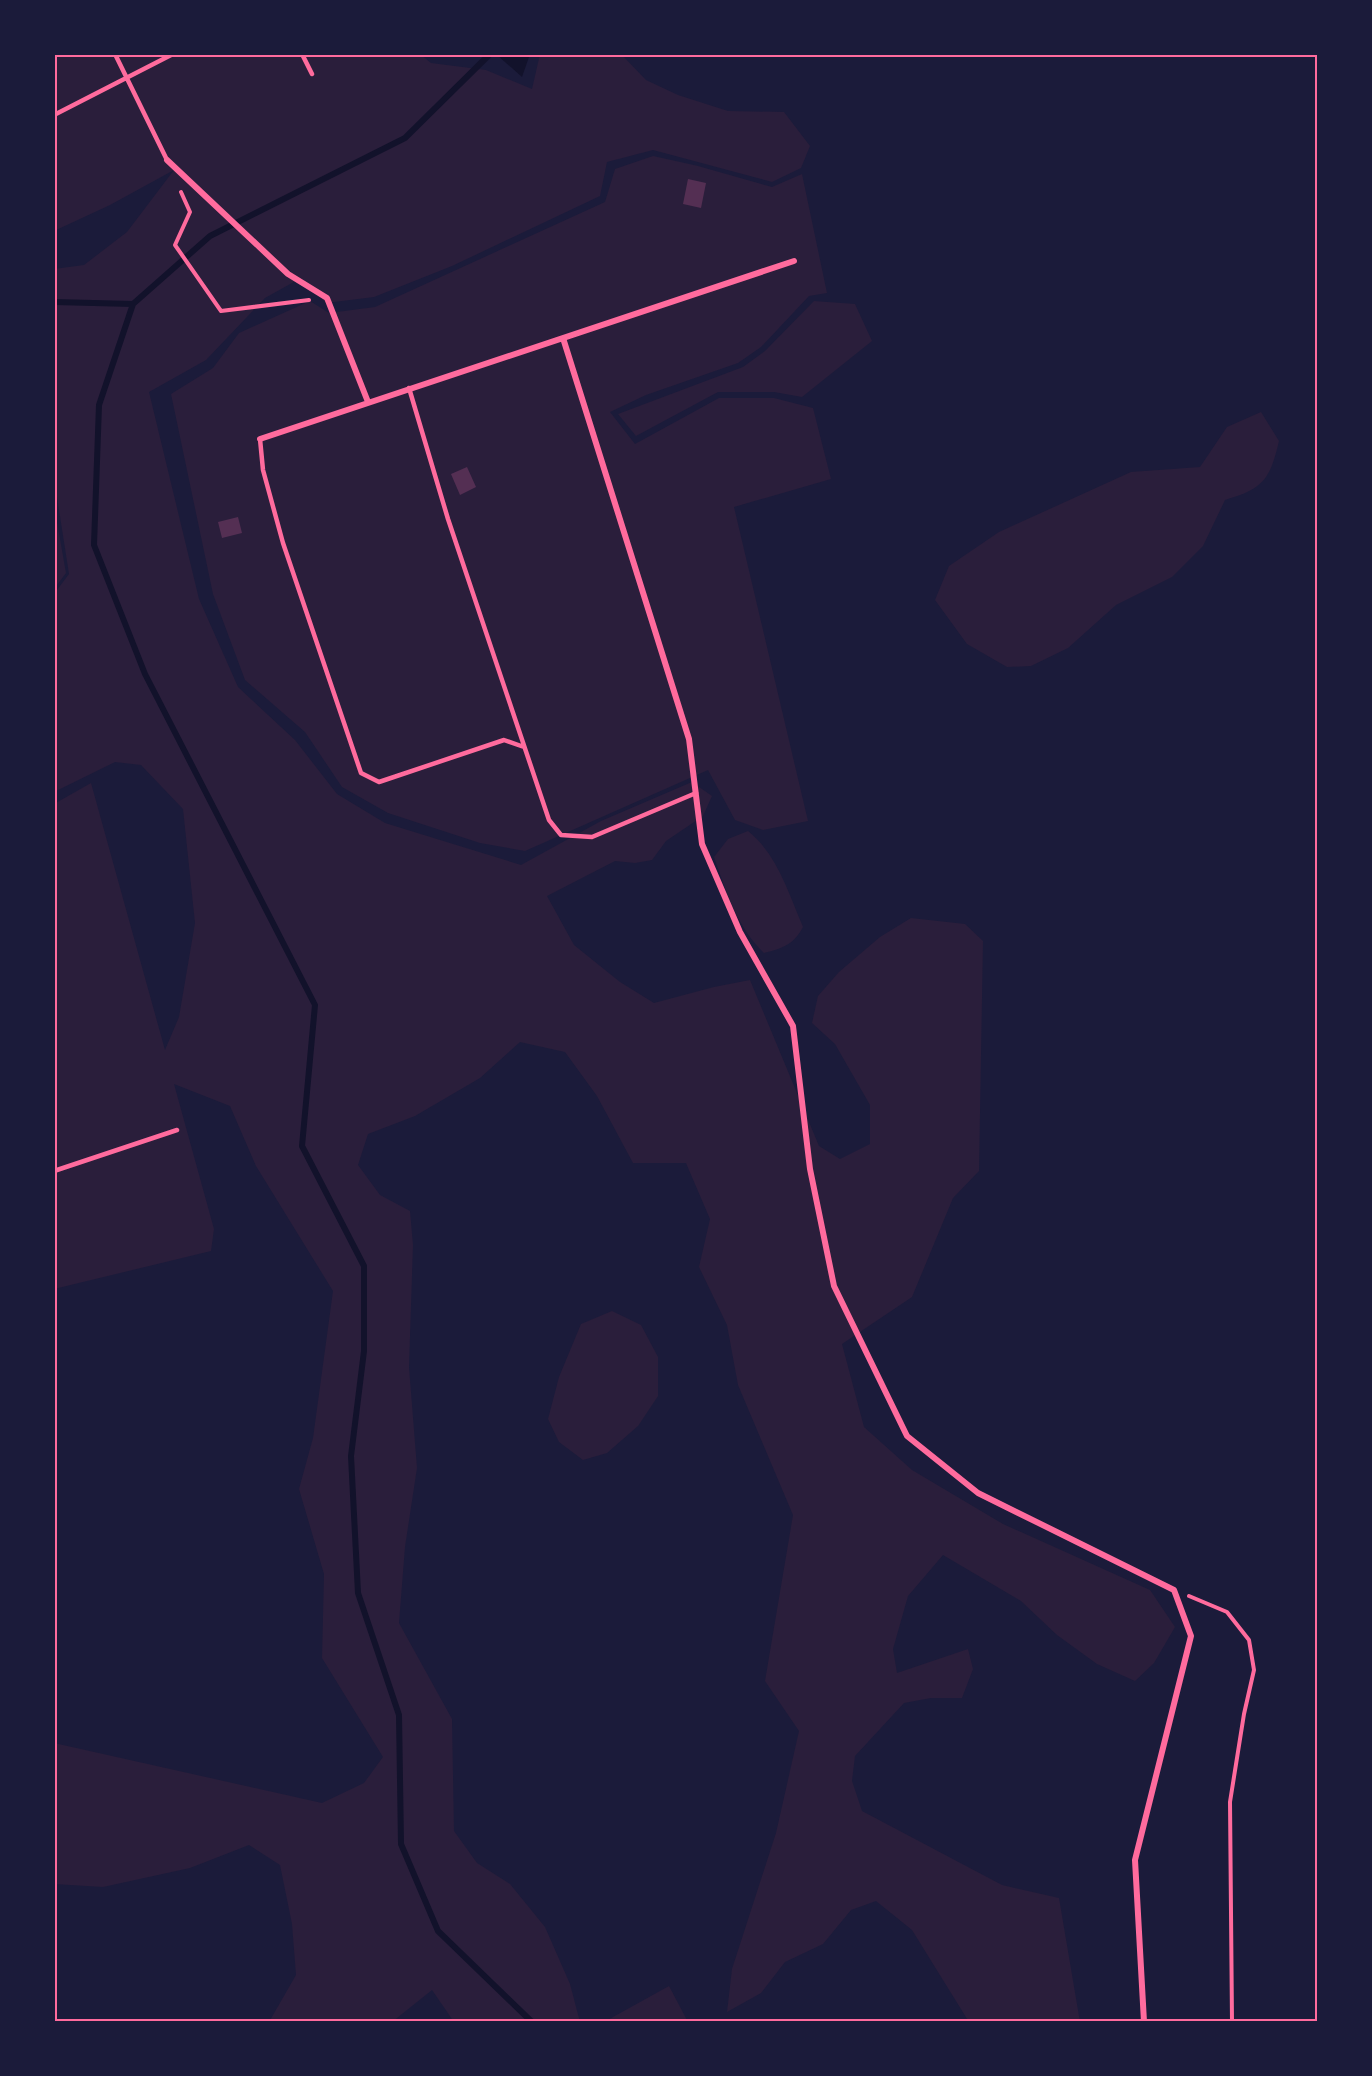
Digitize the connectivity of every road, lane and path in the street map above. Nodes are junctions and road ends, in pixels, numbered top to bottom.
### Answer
1 (115, 54) edge
2 (173, 54) edge
3 (302, 54) edge
4 (312, 74) dead end
5 (128, 79) junction
6 (54, 115) edge
7 (167, 160) junction
8 (794, 261) dead end
9 (327, 298) junction
10 (563, 338) junction
11 (409, 388) junction
12 (368, 402) junction
13 (260, 439) joint
14 (524, 747) junction
15 (696, 793) junction
16 (177, 1130) dead end
17 (54, 1171) edge
18 (1174, 1590) junction
19 (1144, 2022) edge
20 (1232, 2022) edge

1 - 5 lane
2 - 5 lane
3 - 4 lane
5 - 6 lane
5 - 7 lane
7 - 9 street
7 - 9 path
8 - 10 street
9 - 12 street
10 - 11 street
10 - 15 street
11 - 12 street
11 - 14 lane
12 - 13 street
13 - 14 lane
14 - 15 lane
15 - 18 street
16 - 17 lane
18 - 19 street
18 - 20 path

